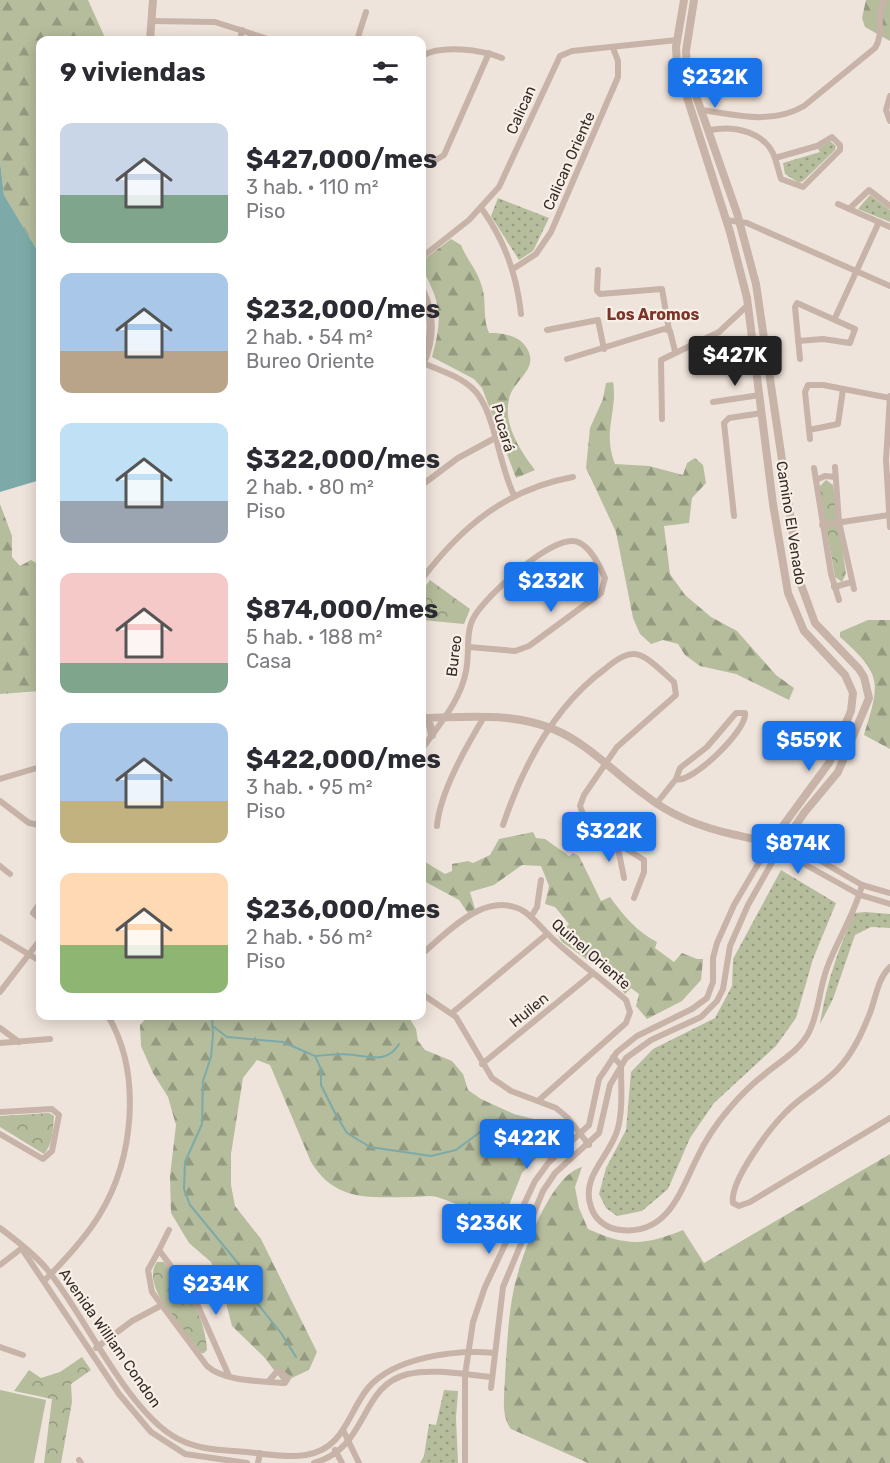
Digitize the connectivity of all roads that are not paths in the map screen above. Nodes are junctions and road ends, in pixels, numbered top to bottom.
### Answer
1 (153, 0) edge
2 (684, 0) edge
3 (694, 0) edge
4 (884, 0) edge
5 (366, 12) dead end
6 (151, 21) junction
7 (242, 30) junction
8 (150, 36) edge
9 (241, 36) edge
10 (259, 36) edge
11 (358, 36) edge
12 (677, 40) junction
13 (613, 48) junction
14 (489, 53) junction
15 (426, 54) edge
16 (502, 58) dead end
17 (890, 96) edge
18 (702, 110) junction
19 (890, 121) edge
20 (710, 130) junction
21 (426, 156) edge
22 (775, 158) junction
23 (838, 204) dead end
24 (890, 206) edge
25 (482, 209) junction
26 (849, 209) junction
27 (726, 220) junction
28 (740, 221) junction
29 (879, 222) junction
30 (890, 227) edge
31 (426, 254) edge
32 (513, 269) junction
33 (598, 270) dead end
34 (856, 271) junction
35 (890, 286) edge
36 (426, 300) edge
37 (748, 304) junction
38 (521, 314) dead end
39 (835, 318) junction
40 (547, 330) dead end
41 (669, 330) junction
42 (798, 342) junction
43 (604, 348) junction
44 (426, 350) edge
45 (675, 351) junction
46 (567, 359) dead end
47 (800, 359) dead end
48 (426, 366) edge
49 (843, 389) junction
50 (760, 395) junction
51 (890, 398) edge
52 (713, 402) dead end
53 (762, 413) junction
54 (662, 419) dead end
55 (809, 430) junction
56 (495, 438) junction
57 (810, 439) dead end
58 (835, 467) dead end
59 (814, 468) dead end
60 (573, 477) dead end
61 (835, 477) junction
62 (816, 480) junction
63 (426, 482) edge
64 (514, 495) junction
65 (789, 515) junction
66 (888, 515) junction
67 (734, 516) dead end
68 (775, 517) junction
69 (839, 522) junction
70 (822, 525) junction
71 (890, 527) edge
72 (426, 574) edge
73 (834, 587) junction
74 (839, 600) dead end
75 (469, 647) junction
76 (484, 717) junction
77 (426, 718) edge
78 (443, 718) junction
79 (426, 721) edge
80 (550, 727) junction
81 (432, 735) junction
82 (426, 743) edge
83 (605, 763) junction
84 (36, 767) edge
85 (0, 779) edge
86 (676, 779) junction
87 (0, 801) edge
88 (656, 804) junction
89 (36, 824) edge
90 (503, 825) dead end
91 (437, 826) dead end
92 (785, 840) junction
93 (771, 842) junction
94 (617, 843) junction
95 (778, 850) junction
96 (0, 866) edge
97 (10, 874) dead end
98 (624, 878) dead end
99 (541, 880) dead end
100 (862, 885) junction
101 (890, 892) edge
102 (860, 895) junction
103 (634, 898) dead end
104 (890, 904) edge
105 (531, 917) junction
106 (547, 934) junction
107 (0, 937) edge
108 (36, 945) edge
109 (426, 948) edge
110 (29, 954) junction
111 (36, 958) edge
112 (890, 967) edge
113 (592, 974) junction
114 (0, 992) edge
115 (426, 996) edge
116 (452, 1012) junction
117 (110, 1020) edge
118 (0, 1028) edge
119 (50, 1039) dead end
120 (19, 1042) junction
121 (0, 1043) edge
122 (613, 1057) junction
123 (482, 1064) junction
124 (621, 1065) junction
125 (607, 1092) junction
126 (621, 1096) junction
127 (539, 1100) junction
128 (0, 1112) edge
129 (890, 1118) edge
130 (0, 1134) edge
131 (581, 1135) junction
132 (589, 1145) junction
133 (0, 1228) edge
134 (169, 1230) dead end
135 (22, 1248) junction
136 (159, 1250) junction
137 (0, 1265) edge
138 (51, 1274) junction
139 (44, 1281) junction
140 (162, 1305) junction
141 (98, 1346) junction
142 (0, 1347) edge
143 (468, 1350) junction
144 (91, 1353) junction
145 (495, 1353) junction
146 (23, 1355) dead end
147 (465, 1375) junction
148 (229, 1376) junction
149 (492, 1377) junction
150 (269, 1381) dead end
151 (491, 1389) dead end
152 (344, 1432) junction
153 (350, 1441) junction
154 (332, 1444) junction
155 (249, 1452) junction
156 (260, 1453) junction
157 (336, 1453) junction
158 (248, 1463) edge
159 (258, 1463) edge
160 (314, 1463) edge
161 (342, 1463) edge
162 (359, 1463) edge
163 (465, 1463) edge

1 - 6 street
2 - 12 street, Camino El Venado
3 - 18 street, Camino El Venado
4 - 18 street
5 - 11 street
6 - 7 street
6 - 8 street
7 - 9 street
7 - 10 street
12 - 13 street, Calican
12 - 27 street, Camino El Venado
13 - 25 street, Calican
13 - 32 street, Calican Oriente
14 - 15 street
14 - 16 street
14 - 21 street
17 - 19 street
18 - 20 street, Camino El Venado
20 - 22 street
20 - 28 street, Camino El Venado
22 - 22 street
23 - 26 street
24 - 26 street
25 - 31 street, Calican
25 - 32 street
26 - 29 street
27 - 28 street
27 - 37 street, Camino El Venado
28 - 34 street
28 - 65 street, Camino El Venado
29 - 30 street
29 - 34 street
32 - 38 street
33 - 41 street
34 - 35 street
34 - 39 street
36 - 44 street
37 - 45 street
37 - 50 street, Camino El Venado
39 - 42 street
39 - 42 street
40 - 43 street
41 - 43 street
41 - 45 street
42 - 47 street
43 - 46 street
45 - 54 street
48 - 56 street, Pucará
49 - 51 street
49 - 55 street
49 - 55 street
50 - 52 street
50 - 53 street, Camino El Venado
51 - 66 street
53 - 67 street
53 - 68 street, Camino El Venado
55 - 57 street
56 - 63 street
56 - 64 street, Pucará
58 - 61 street
59 - 62 street
60 - 64 street
61 - 62 street
61 - 69 street
62 - 70 street
64 - 72 street
65 - 68 street
65 - 92 street, Camino El Venado
66 - 69 street
66 - 71 street
68 - 93 street, Camino El Venado
69 - 70 street
69 - 73 street
70 - 73 street
73 - 74 street
75 - 75 street, Bureo
75 - 78 street, Bureo
76 - 78 street
76 - 80 street
76 - 91 street
77 - 78 street
78 - 81 street, Bureo
79 - 81 street
80 - 83 street
80 - 83 street
80 - 90 street
81 - 82 street, Bureo
83 - 88 street
83 - 94 street
84 - 85 street
86 - 86 street
86 - 88 street
87 - 89 street
88 - 93 street
92 - 93 street
92 - 95 street, Camino El Venado
92 - 100 street
93 - 95 street
93 - 122 street, Camino El Venado
94 - 98 street
94 - 103 street
95 - 102 street
95 - 124 street, Camino El Venado
96 - 97 street
99 - 105 street
100 - 101 street
100 - 102 street
102 - 104 street
102 - 126 street
105 - 106 street, Quinel Oriente
105 - 109 street, Quinel Oriente
106 - 113 street, Quinel Oriente
106 - 116 street
107 - 110 street
108 - 110 street
110 - 111 street
110 - 114 street
112 - 129 street
113 - 123 street, Huilen
113 - 127 street, Quinel Oriente
115 - 116 street
116 - 123 street
117 - 138 street
118 - 120 street
119 - 120 street
120 - 121 street
122 - 124 street
122 - 131 street, Camino El Venado
123 - 127 street
124 - 125 street, Camino El Venado
124 - 126 street
125 - 126 street
125 - 132 street, Camino El Venado
127 - 131 street
128 - 130 street
131 - 132 street
131 - 143 street, Camino El Venado
132 - 145 street, Camino El Venado
133 - 135 street, Avenida William Condon
134 - 136 street
135 - 137 street
135 - 138 street, Avenida William Condon
135 - 139 street, Avenida William Condon
136 - 140 street
136 - 148 street
138 - 139 street
138 - 141 street, Avenida William Condon
139 - 144 street, Avenida William Condon
140 - 141 street
140 - 148 street
141 - 144 street
141 - 155 street, Avenida William Condon
142 - 146 street
143 - 145 street, Avenida William Condon
143 - 147 street, Camino El Venado
143 - 152 street, Avenida William Condon
144 - 158 street, Avenida William Condon
145 - 149 street, Camino El Venado
147 - 149 street
147 - 153 street
147 - 163 street, Camino El Venado
148 - 150 street
149 - 151 street, Camino El Venado
152 - 153 street
152 - 154 street, Avenida William Condon
153 - 157 street
153 - 162 street
154 - 156 street, Avenida William Condon
154 - 157 street
155 - 156 street, Avenida William Condon
155 - 158 street
156 - 159 street
157 - 160 street
157 - 161 street

